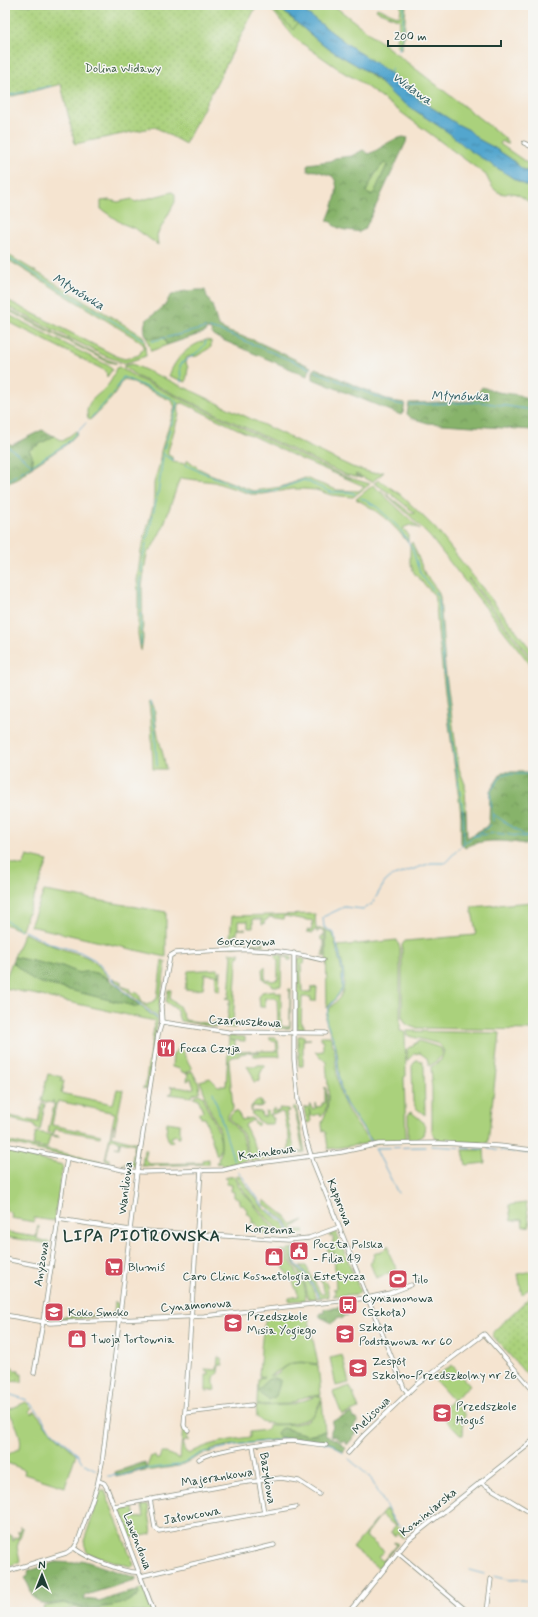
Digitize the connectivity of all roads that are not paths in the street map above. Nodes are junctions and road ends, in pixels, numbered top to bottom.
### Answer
1 (524, 143) dead end
2 (533, 146) edge
3 (294, 953) junction
4 (170, 956) joint
5 (324, 960) dead end
6 (162, 1022) junction
7 (294, 1033) junction
8 (326, 1033) dead end
9 (5, 1145) edge
10 (533, 1150) edge
11 (311, 1156) junction
12 (67, 1158) junction
13 (201, 1170) junction
14 (137, 1172) junction
15 (58, 1219) junction
16 (339, 1227) junction
17 (130, 1230) junction
18 (197, 1234) junction
19 (5, 1259) edge
20 (51, 1268) junction
21 (411, 1285) dead end
22 (367, 1298) junction
23 (5, 1315) edge
24 (192, 1316) junction
25 (120, 1320) junction
26 (43, 1322) junction
27 (34, 1373) dead end
28 (533, 1390) edge
29 (408, 1393) junction
30 (252, 1405) dead end
31 (186, 1413) junction
32 (188, 1430) dead end
33 (533, 1441) edge
34 (326, 1445) dead end
35 (253, 1446) junction
36 (348, 1453) dead end
37 (199, 1459) dead end
38 (259, 1480) junction
39 (99, 1481) junction
40 (480, 1482) junction
41 (319, 1494) dead end
42 (150, 1499) junction
43 (114, 1506) junction
44 (296, 1507) dead end
45 (264, 1513) junction
46 (533, 1514) edge
47 (274, 1545) dead end
48 (74, 1548) junction
49 (397, 1552) junction
50 (5, 1572) edge
51 (140, 1574) junction
52 (491, 1579) dead end
53 (154, 1612) edge
54 (348, 1612) edge
55 (468, 1612) edge
56 (487, 1612) edge

1 - 2 street
3 - 4 street, Gorczycowa
3 - 5 street, Gorczycowa
3 - 7 street, Kaparowa
4 - 6 street, Waniliowa
6 - 7 street, Czarnuszkowa
6 - 14 street, Waniliowa
7 - 8 street, Czarnuszkowa
7 - 11 street, Kaparowa
9 - 12 street, Kminkowa
10 - 11 street, Kminkowa
11 - 13 street, Kminkowa
11 - 16 street, Kaparowa
12 - 14 street, Kminkowa
12 - 15 street, Anyżowa
13 - 14 street, Kminkowa
13 - 18 street
14 - 17 street, Waniliowa
15 - 17 street, Korzenna
15 - 20 street, Anyżowa
16 - 18 street, Korzenna
16 - 22 street, Kaparowa
17 - 18 street, Korzenna
17 - 25 street, Waniliowa
18 - 24 street
19 - 20 street
20 - 26 street, Anyżowa
21 - 22 street, Cynamonowa
22 - 24 street, Cynamonowa
22 - 29 street, Kaparowa
23 - 26 street, Cynamonowa
24 - 25 street, Cynamonowa
24 - 31 street
25 - 26 street, Cynamonowa
25 - 39 street, Waniliowa
26 - 27 street, Anyżowa
28 - 29 street, Melisowa
29 - 36 street, Melisowa
30 - 31 street
31 - 32 street
33 - 40 street, Kominiarska
34 - 35 street
35 - 37 street
35 - 38 street, Bazyliowa
38 - 41 street, Majerankowa
38 - 42 street, Majerankowa
38 - 45 street, Bazyliowa
39 - 43 street, Lawendowa
39 - 48 street, Waniliowa
40 - 46 street
40 - 49 street, Kominiarska
42 - 43 street, Majerankowa
42 - 45 street, Jałowcowa
43 - 51 street, Lawendowa
44 - 45 street, Jałowcowa
47 - 51 street
48 - 50 street
48 - 51 street
49 - 54 street, Kominiarska
49 - 55 street
51 - 53 street, Lawendowa
52 - 56 street

